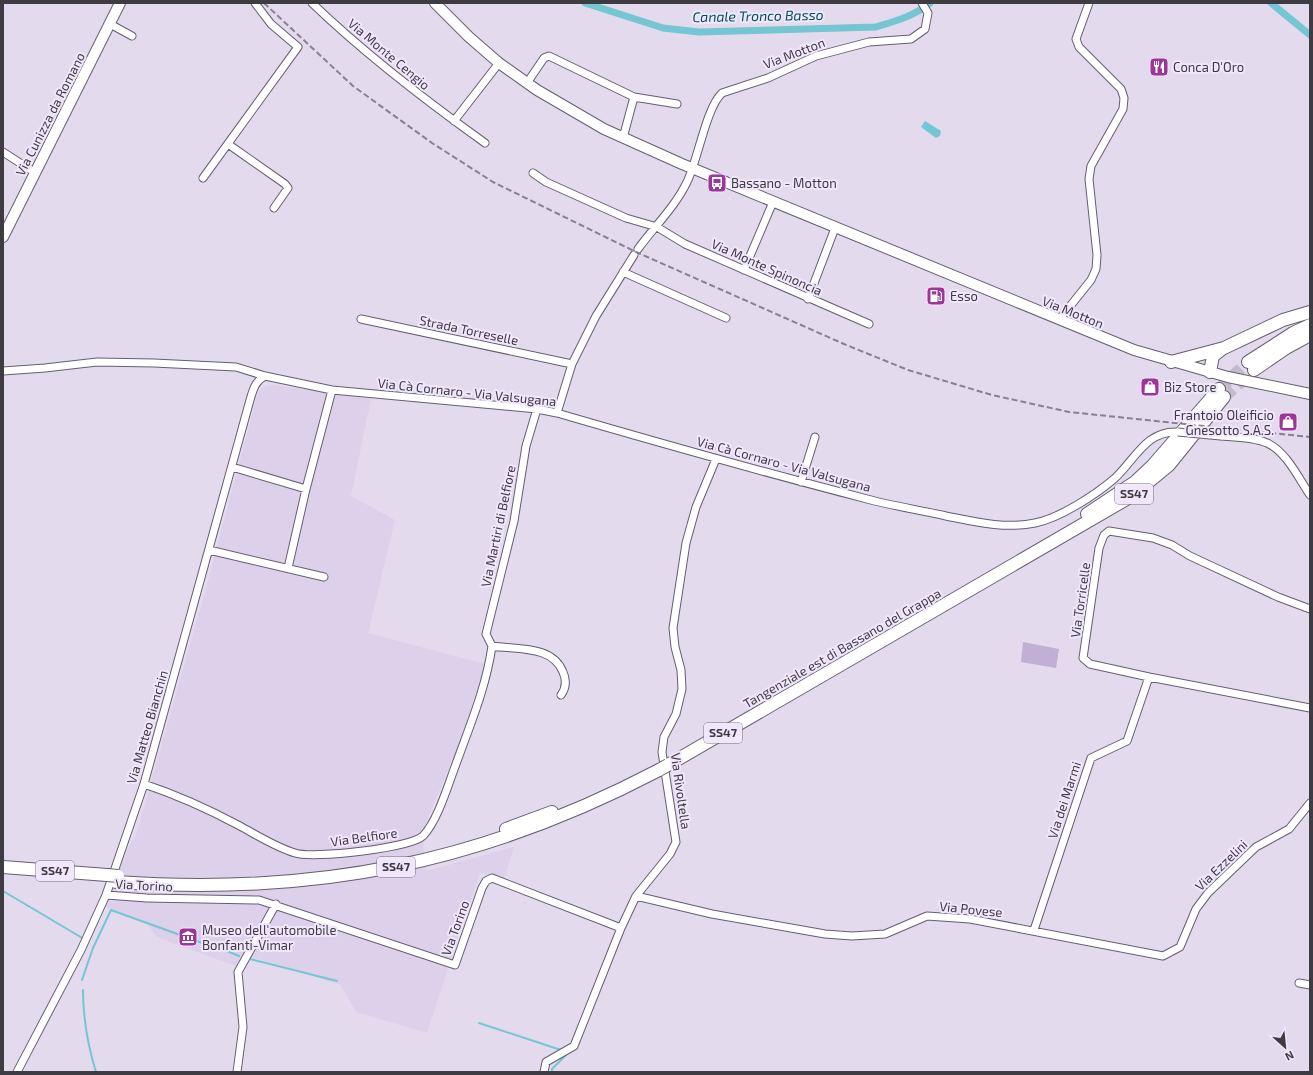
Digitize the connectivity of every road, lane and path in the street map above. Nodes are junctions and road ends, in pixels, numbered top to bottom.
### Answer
1 (120, 3) edge
2 (255, 3) edge
3 (312, 3) edge
4 (435, 3) edge
5 (922, 3) edge
6 (1089, 3) edge
7 (110, 24) junction
8 (132, 36) dead end
9 (499, 63) junction
10 (527, 84) junction
11 (634, 97) junction
12 (677, 104) dead end
13 (454, 121) junction
14 (623, 138) junction
15 (485, 143) dead end
16 (228, 144) junction
17 (3, 152) edge
18 (692, 168) junction
19 (34, 172) junction
20 (533, 173) dead end
21 (203, 178) dead end
22 (773, 202) junction
23 (274, 208) dead end
24 (657, 227) junction
25 (835, 228) junction
26 (3, 237) edge
27 (744, 270) junction
28 (623, 272) junction
29 (808, 299) junction
30 (1310, 312) edge
31 (726, 318) dead end
32 (361, 319) dead end
33 (1059, 320) junction
34 (869, 324) dead end
35 (1310, 325) edge
36 (1310, 335) edge
37 (1224, 348) junction
38 (1171, 362) junction
39 (572, 364) junction
40 (3, 370) edge
41 (1210, 372) junction
42 (265, 376) junction
43 (332, 390) junction
44 (1222, 393) tunnel mouth
45 (1310, 394) edge
46 (537, 409) junction
47 (557, 413) junction
48 (815, 437) dead end
49 (716, 459) junction
50 (232, 467) junction
51 (801, 482) junction
52 (306, 489) junction
53 (1310, 495) edge
54 (209, 550) junction
55 (288, 568) junction
56 (324, 577) dead end
57 (1310, 609) edge
58 (492, 646) junction
59 (1149, 677) junction
60 (561, 695) dead end
61 (1310, 708) edge
62 (144, 784) junction
63 (1310, 803) edge
64 (3, 867) edge
65 (3, 873) edge
66 (112, 879) junction
67 (106, 895) junction
68 (636, 896) junction
69 (276, 904) junction
70 (621, 928) junction
71 (1034, 930) junction
72 (1163, 956) joint
73 (1299, 983) dead end
74 (1310, 985) edge
75 (17, 1072) edge
76 (237, 1072) edge
77 (544, 1072) edge

1 - 7 main road, Via Cunizza da Romano
2 - 16 street
3 - 13 street, Via Monte Cengio
4 - 9 main road, Via Motton
5 - 18 street, Via Motton
6 - 33 street
7 - 8 street
7 - 19 main road, Via Cunizza da Romano
9 - 10 main road, Via Motton
9 - 13 street
10 - 11 street
10 - 14 main road, Via Motton
11 - 12 street
11 - 14 street
13 - 15 street, Via Monte Cengio
14 - 18 main road, Via Motton
16 - 21 street
16 - 23 street
17 - 19 street
18 - 22 main road, Via Motton
18 - 24 street
19 - 26 main road, Via Cunizza da Romano
20 - 24 street
22 - 25 main road, Via Motton
22 - 27 street
24 - 27 street, Via Monte Spinoncia
24 - 28 street
25 - 29 street
25 - 33 main road, Via Motton
27 - 29 street, Via Monte Spinoncia
28 - 31 street
28 - 39 street
29 - 34 street, Via Monte Spinoncia
30 - 37 highway
32 - 39 street, Strada Torreselle
33 - 38 main road, Via Motton
35 - 36 highway
37 - 38 highway
37 - 41 highway
38 - 41 main road, Via Motton
39 - 47 street
40 - 42 street, Via Cà Cornaro - Via Valsugana
41 - 45 main road, Via Motton
42 - 43 street, Via Cà Cornaro - Via Valsugana
42 - 50 street, Via Matteo Bianchin
43 - 46 street, Via Cà Cornaro - Via Valsugana
43 - 52 street
44 - 66 highway, Tangenziale est di Bassano del Grappa / SS47
46 - 47 street, Via Cà Cornaro - Via Valsugana
46 - 58 street, Via Martiri di Belfiore
47 - 49 street, Via Cà Cornaro - Via Valsugana
48 - 51 street
49 - 51 street, Via Cà Cornaro - Via Valsugana
49 - 68 street, Via Rivoltella
50 - 52 street
50 - 54 street, Via Matteo Bianchin
51 - 53 street, Via Cà Cornaro - Via Valsugana, bridge
52 - 55 street
54 - 55 street
54 - 62 street, Via Matteo Bianchin
55 - 56 street
57 - 59 street, Via Torricelle
58 - 60 street
58 - 62 street, Via Belfiore
59 - 61 street, Via Torricelle
59 - 71 street, Via dei Marmi
62 - 67 street, Via Matteo Bianchin
63 - 72 street, Via Ezzelini
64 - 66 highway, Tangenziale est di Bassano del Grappa / SS47
65 - 66 highway, Tangenziale est di Bassano del Grappa / SS47
67 - 69 street, Via Torino
67 - 75 street, Via Matteo Bianchin
68 - 70 street, Via Rivoltella
68 - 71 street, Via Povese
69 - 70 street, Via Torino
69 - 76 street
70 - 77 street, Via Rivoltella
71 - 72 street, Via Povese
73 - 74 street

